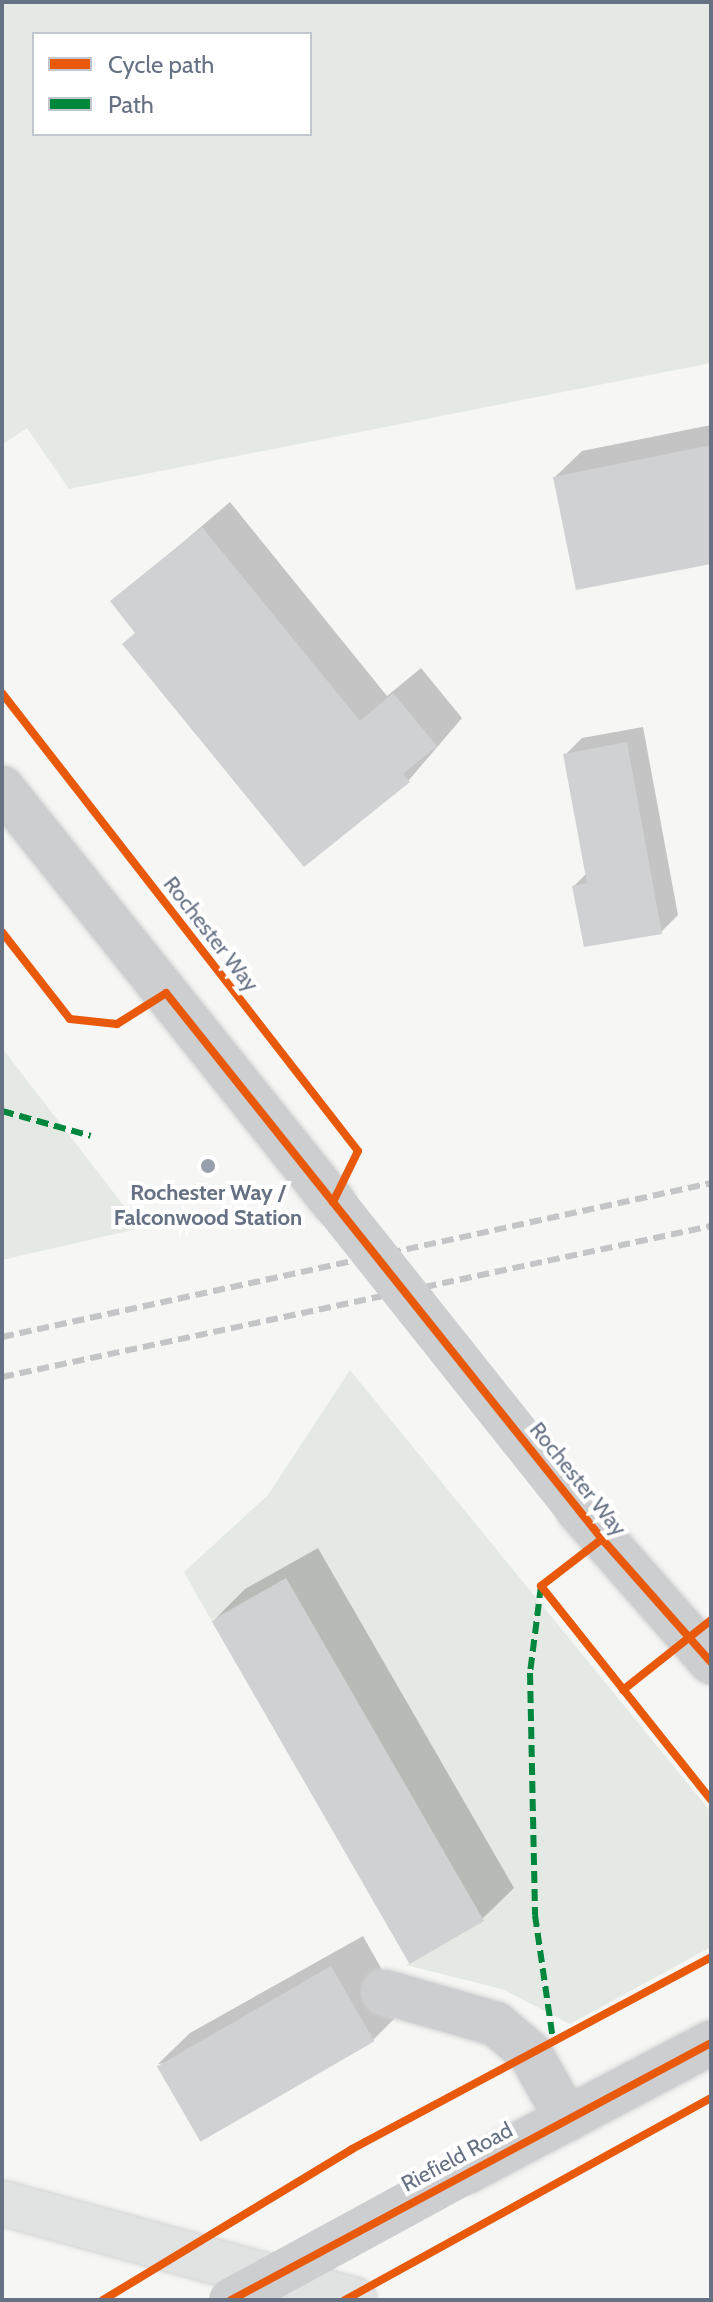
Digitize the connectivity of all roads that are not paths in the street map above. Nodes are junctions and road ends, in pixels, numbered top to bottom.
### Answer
1 (2, 788) edge
2 (703, 1639) edge
3 (385, 1992) dead end
4 (707, 2042) edge
5 (567, 2119) junction
6 (2, 2203) edge
7 (231, 2300) edge
8 (354, 2300) edge

1 - 2 street, Rochester Way, bridge
3 - 5 street
4 - 5 street, Riefield Road
5 - 7 street, Riefield Road, bridge
6 - 8 highway

